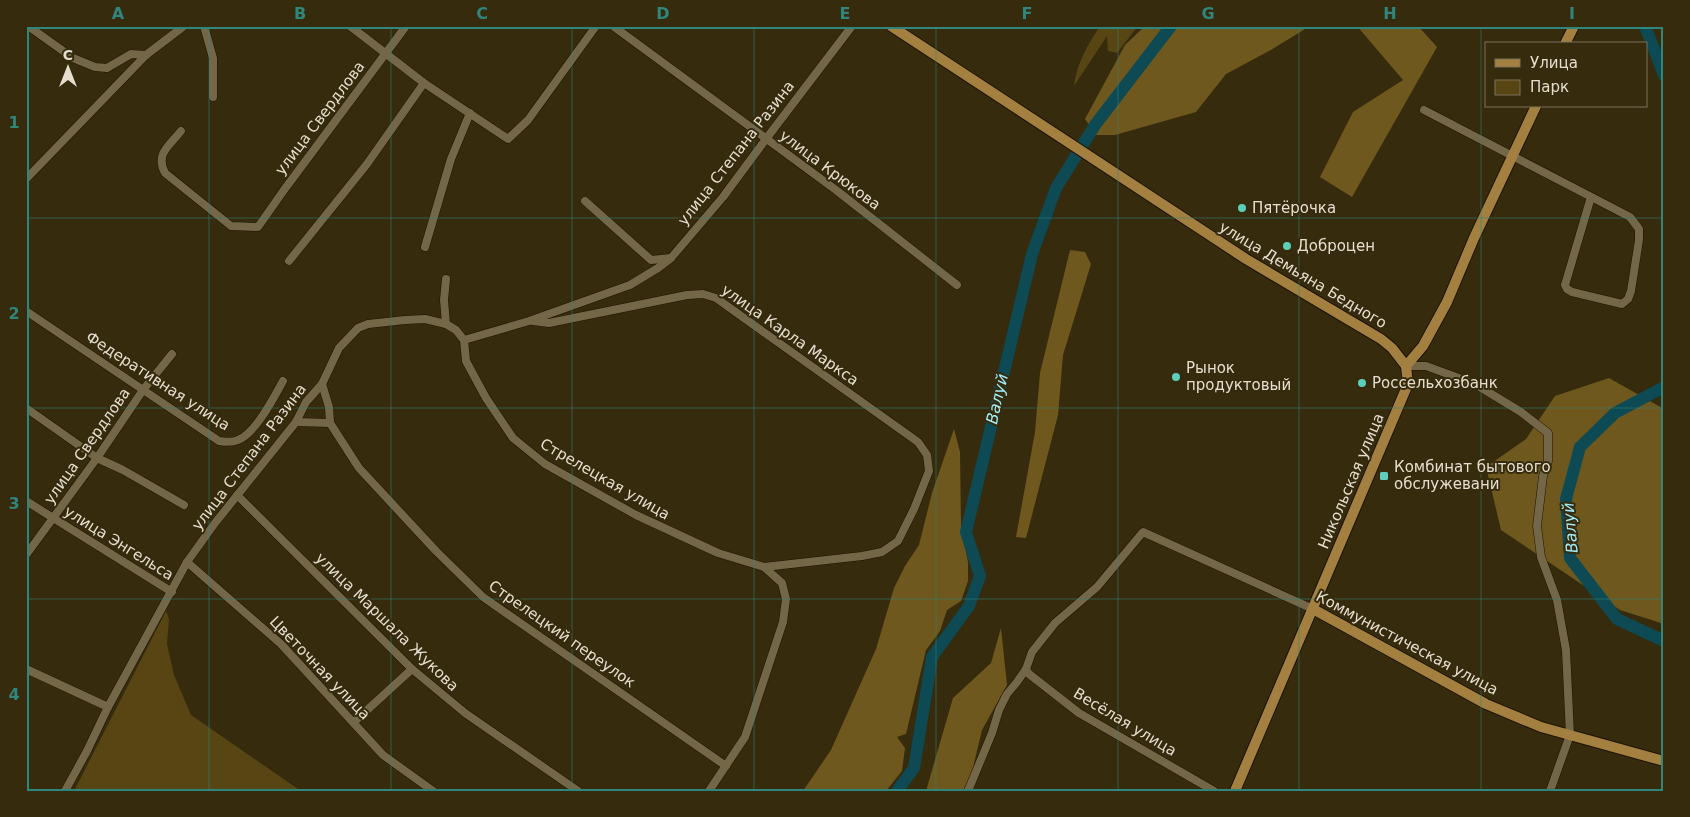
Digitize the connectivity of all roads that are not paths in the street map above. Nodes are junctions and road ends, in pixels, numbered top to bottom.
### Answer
1 (28, 26) edge
2 (184, 26) edge
3 (204, 26) edge
4 (350, 26) edge
5 (406, 26) edge
6 (596, 26) edge
7 (613, 26) edge
8 (852, 26) edge
9 (891, 26) edge
10 (1574, 26) edge
11 (1566, 42) edge
12 (386, 54) junction
13 (146, 55) junction
14 (424, 83) junction
15 (213, 97) dead end
16 (1535, 108) edge
17 (1424, 110) dead end
18 (470, 113) junction
19 (181, 131) dead end
20 (766, 138) junction
21 (1513, 155) junction
22 (26, 179) edge
23 (1591, 197) junction
24 (585, 201) dead end
25 (425, 247) dead end
26 (671, 258) junction
27 (289, 261) dead end
28 (446, 279) dead end
29 (957, 285) dead end
30 (26, 311) edge
31 (529, 321) junction
32 (446, 324) junction
33 (464, 340) junction
34 (172, 354) dead end
35 (1406, 366) junction
36 (283, 381) dead end
37 (322, 384) junction
38 (143, 390) junction
39 (26, 408) edge
40 (296, 422) junction
41 (330, 423) junction
42 (97, 458) junction
43 (237, 495) junction
44 (26, 501) edge
45 (184, 505) dead end
46 (53, 519) junction
47 (26, 555) edge
48 (187, 562) junction
49 (764, 567) junction
50 (172, 592) junction
51 (1313, 609) junction
52 (26, 669) edge
53 (412, 669) junction
54 (1026, 669) junction
55 (108, 707) junction
56 (354, 722) junction
57 (1570, 735) junction
58 (1664, 761) edge
59 (726, 766) junction
60 (64, 791) edge
61 (433, 791) edge
62 (578, 791) edge
63 (709, 791) edge
64 (968, 791) edge
65 (1214, 791) edge
66 (1235, 791) edge
67 (1550, 791) edge

1 - 13 street
2 - 13 street
3 - 15 street
4 - 12 street
5 - 12 street, улица Свердлова
6 - 18 street
7 - 20 street, улица Крюкова
8 - 20 street, улица Степана Разина
9 - 35 main road, улица Демьяна Бедного
10 - 11 main road
12 - 14 street
12 - 19 street, улица Свердлова
13 - 22 street
14 - 18 street
14 - 27 street
16 - 21 main road
17 - 21 street
18 - 25 street
20 - 26 street, улица Степана Разина
20 - 29 street, улица Крюкова
21 - 23 street
21 - 35 main road
23 - 23 street
24 - 26 street
26 - 31 street, улица Степана Разина
28 - 32 street
30 - 38 street, Федеративная улица
31 - 33 street, улица Степана Разина
31 - 49 street, улица Карла Маркса
32 - 33 street
32 - 37 street, улица Степана Разина
33 - 49 street, Стрелецкая улица
34 - 38 street, улица Свердлова
35 - 51 main road, Никольская улица
35 - 57 street
36 - 38 street, Федеративная улица
37 - 40 street, улица Степана Разина
37 - 41 street, Стрелецкий переулок
38 - 42 street, улица Свердлова
39 - 42 street
40 - 41 street
40 - 43 street, улица Степана Разина
41 - 59 street, Стрелецкий переулок
42 - 45 street
42 - 46 street, улица Свердлова
43 - 48 street, улица Степана Разина
43 - 53 street, улица Маршала Жукова
44 - 46 street, улица Энгельса
46 - 47 street, улица Свердлова
46 - 50 street, улица Энгельса
48 - 50 street, улица Степана Разина
48 - 56 street, Цветочная улица
49 - 59 street
50 - 55 street, улица Степана Разина
51 - 54 street, Коммунистическая улица
51 - 57 main road, Коммунистическая улица
51 - 66 main road, Никольская улица
52 - 55 street
53 - 56 street
53 - 62 street, улица Маршала Жукова
54 - 64 street
54 - 65 street, Весёлая улица
55 - 60 street, улица Степана Разина
56 - 61 street, Цветочная улица
57 - 58 main road, Коммунистическая улица
57 - 67 street
59 - 63 street

